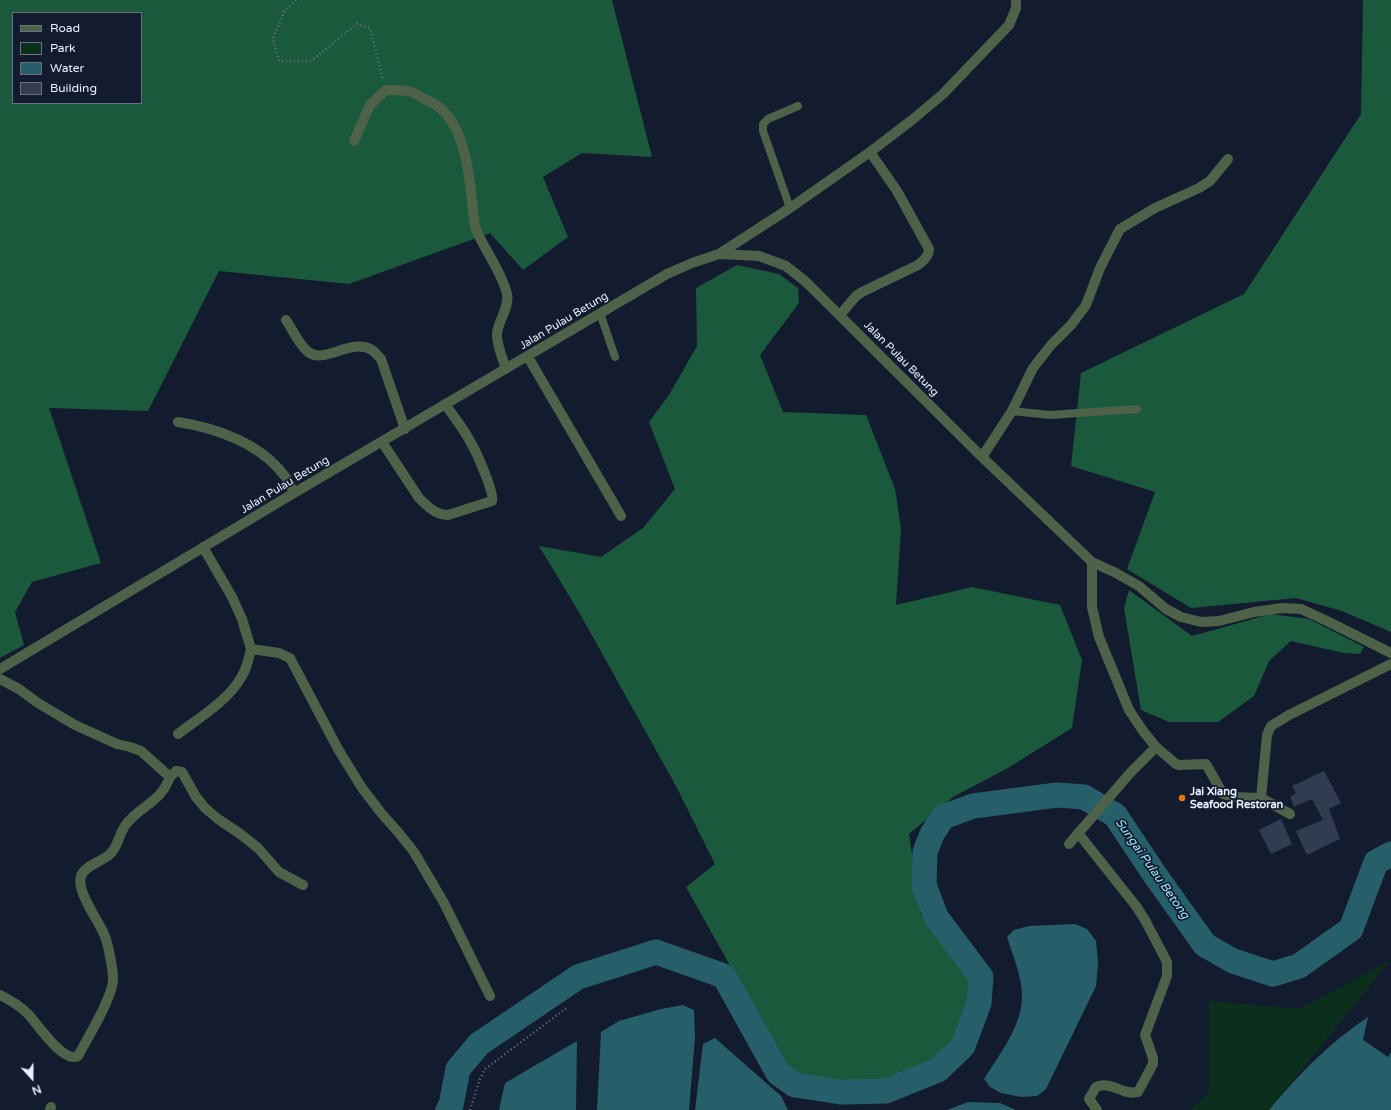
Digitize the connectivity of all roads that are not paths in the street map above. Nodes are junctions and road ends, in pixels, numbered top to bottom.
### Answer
1 (1016, 0) edge
2 (798, 106) dead end
3 (354, 141) dead end
4 (870, 152) junction
5 (1228, 159) dead end
6 (790, 208) junction
7 (719, 254) junction
8 (600, 313) junction
9 (840, 315) junction
10 (286, 320) dead end
11 (528, 357) junction
12 (615, 357) dead end
13 (506, 369) junction
14 (445, 404) junction
15 (1137, 409) dead end
16 (1012, 411) junction
17 (178, 422) dead end
18 (405, 429) junction
19 (382, 442) junction
20 (982, 457) junction
21 (294, 492) junction
22 (621, 516) dead end
23 (203, 547) junction
24 (1092, 562) junction
25 (251, 649) junction
26 (1391, 653) edge
27 (1391, 664) edge
28 (0, 669) edge
29 (0, 680) edge
30 (178, 734) dead end
31 (1156, 747) junction
32 (170, 777) junction
33 (1261, 798) junction
34 (1290, 814) dead end
35 (1080, 830) junction
36 (1069, 844) dead end
37 (303, 885) dead end
38 (0, 994) edge
39 (490, 996) dead end
40 (1097, 1110) edge

1 - 4 street
2 - 6 lane
3 - 13 street
4 - 6 street
4 - 9 street
5 - 16 street
6 - 7 street
7 - 8 street, Jalan Pulau Betung
7 - 9 street, Jalan Pulau Betung
8 - 11 street, Jalan Pulau Betung
8 - 12 lane
9 - 20 street, Jalan Pulau Betung
10 - 18 street
11 - 13 street, Jalan Pulau Betung
11 - 22 street
13 - 14 street, Jalan Pulau Betung
14 - 18 street, Jalan Pulau Betung
14 - 19 street
15 - 16 lane
16 - 20 street
17 - 21 street
18 - 19 street, Jalan Pulau Betung
19 - 21 street, Jalan Pulau Betung
20 - 24 street, Jalan Pulau Betung
21 - 23 street, Jalan Pulau Betung
23 - 25 street
23 - 28 street, Jalan Pulau Betung
24 - 26 street, Jalan Pulau Betung
24 - 31 street
25 - 30 street
25 - 39 street
27 - 33 street
29 - 32 street
31 - 33 street
31 - 35 street
32 - 37 street
32 - 38 street
33 - 34 street
35 - 36 street
35 - 40 street

